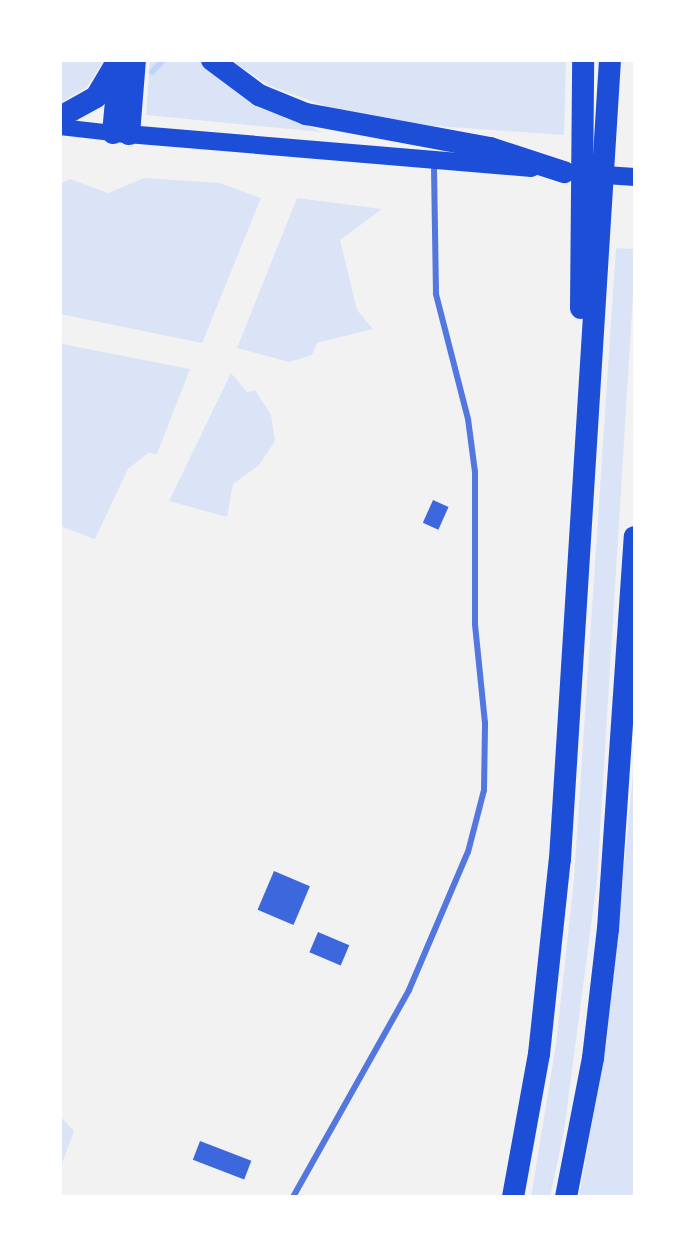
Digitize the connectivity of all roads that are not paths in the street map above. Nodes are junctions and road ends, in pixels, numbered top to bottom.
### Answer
1 (119, 60) edge
2 (135, 60) edge
3 (212, 60) edge
4 (583, 60) edge
5 (610, 60) edge
6 (60, 117) edge
7 (60, 127) edge
8 (121, 133) junction
9 (434, 157) junction
10 (564, 172) junction
11 (635, 177) edge
12 (591, 234) junction
13 (635, 537) edge
14 (293, 1197) edge
15 (513, 1197) edge
16 (566, 1197) edge

1 - 6 highway
1 - 8 highway
2 - 8 highway
3 - 10 highway
4 - 12 highway
5 - 12 highway
7 - 8 main road
8 - 9 main road
9 - 10 main road
9 - 14 lane
10 - 11 main road
12 - 15 highway
13 - 16 highway

